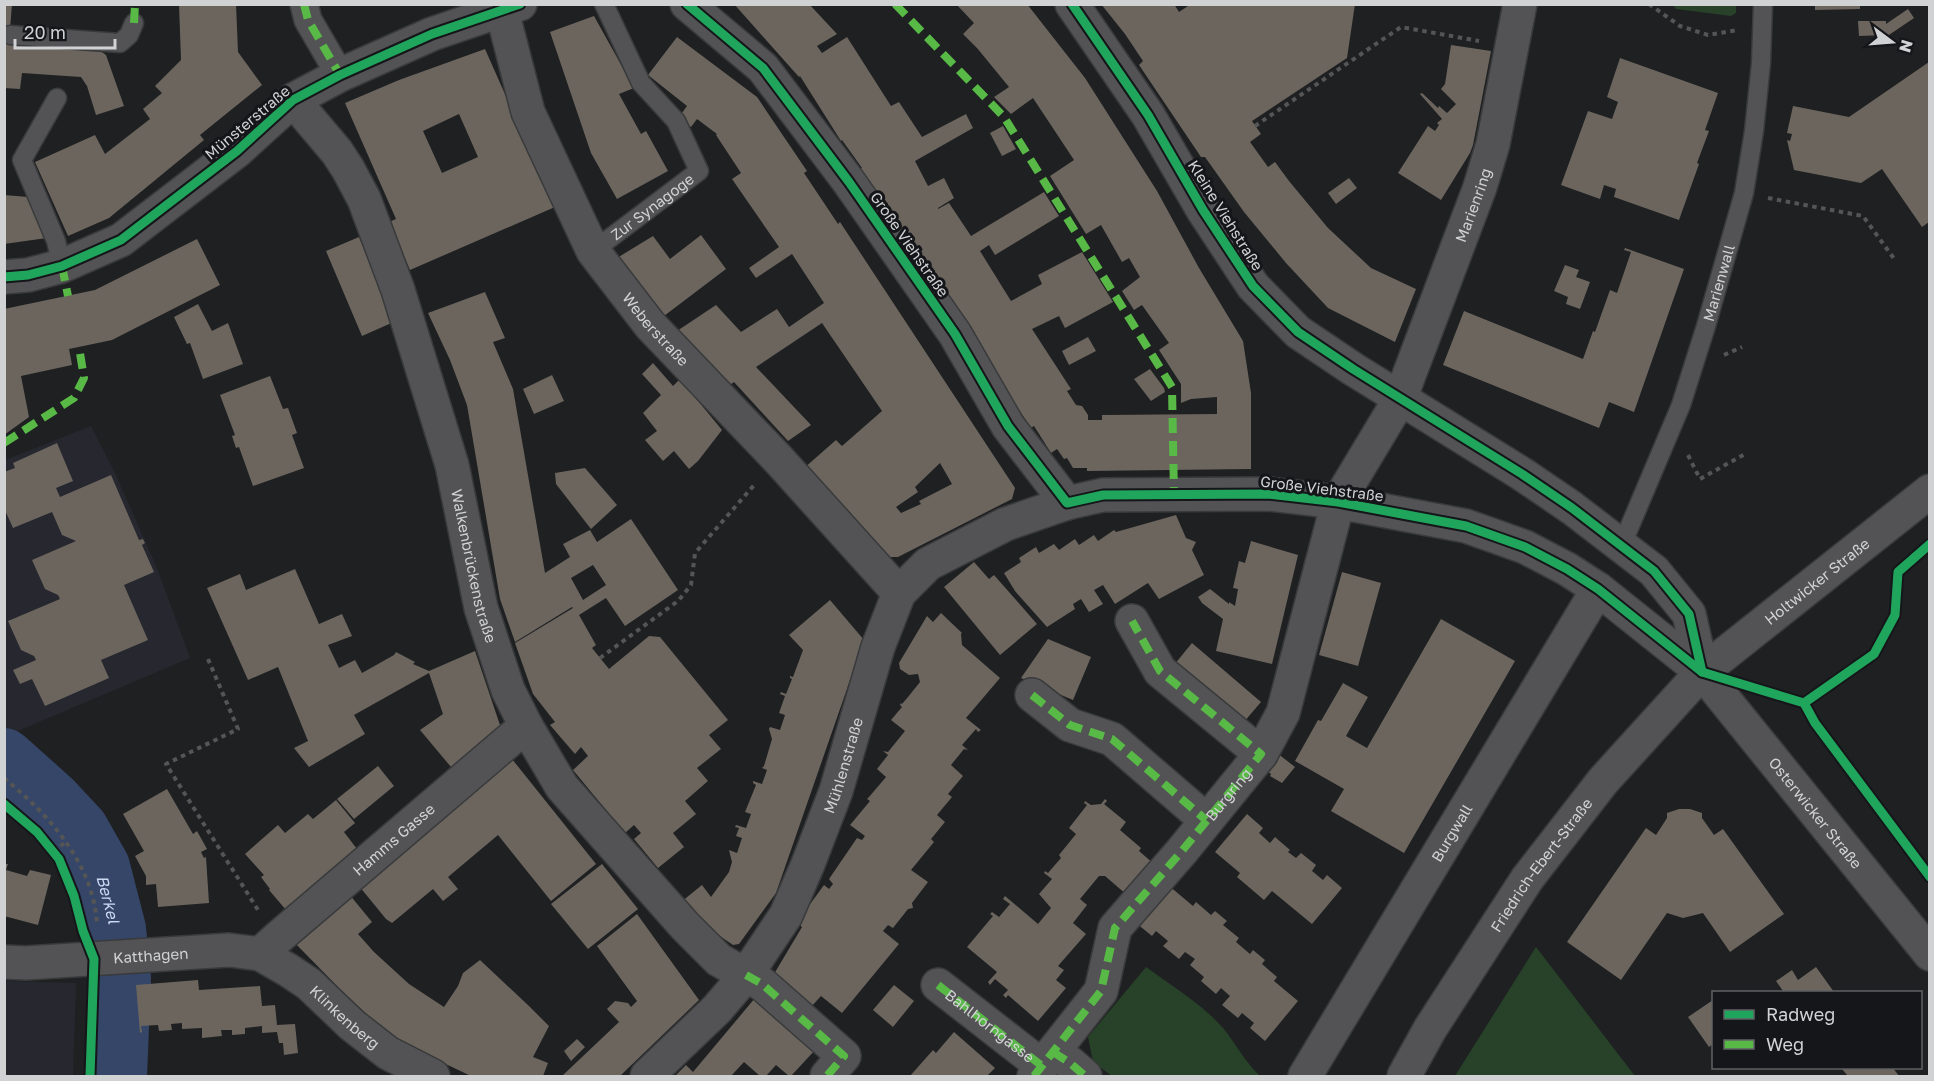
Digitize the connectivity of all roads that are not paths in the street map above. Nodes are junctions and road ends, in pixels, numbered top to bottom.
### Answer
1 (304, 4) edge
2 (604, 4) edge
3 (687, 4) edge
4 (1072, 4) edge
5 (1520, 4) edge
6 (1763, 4) edge
7 (511, 8) edge
8 (134, 22) dead end
9 (10, 35) dead end
10 (340, 75) junction
11 (57, 98) dead end
12 (293, 100) junction
13 (593, 251) junction
14 (62, 266) junction
15 (4, 277) edge
16 (1400, 399) junction
17 (1929, 491) edge
18 (1338, 502) junction
19 (1066, 503) junction
20 (1621, 547) junction
21 (1598, 589) junction
22 (900, 593) junction
23 (1132, 621) dead end
24 (1702, 672) junction
25 (1032, 695) dead end
26 (526, 726) junction
27 (1261, 754) junction
28 (1206, 820) junction
29 (270, 945) junction
30 (1929, 954) edge
31 (4, 962) edge
32 (746, 975) junction
33 (938, 985) dead end
34 (1043, 1065) edge
35 (433, 1077) edge
36 (647, 1077) edge
37 (827, 1077) edge
38 (1085, 1077) edge
39 (1305, 1077) edge
40 (1404, 1077) edge

1 - 10 street
2 - 13 lane, Zur Synagoge
3 - 19 street, Große Viehstraße
4 - 16 street, Kleine Viehstraße
5 - 16 street, Marienring
6 - 20 lane, Marienwall
7 - 10 street, Münsterstraße
7 - 13 street, Weberstraße
8 - 9 lane
10 - 12 street, Münsterstraße
11 - 14 lane
12 - 14 street, Münsterstraße
12 - 26 street, Walkenbrückenstraße
13 - 22 street, Weberstraße
14 - 15 street, Münsterstraße
16 - 18 street
16 - 20 street
17 - 24 street, Holtwicker Straße
18 - 19 street, Große Viehstraße
18 - 21 street, Große Viehstraße
18 - 27 street, Burgring
19 - 22 street, Mühlenstraße
20 - 24 street
21 - 24 street, Große Viehstraße
21 - 39 street, Burgwall
22 - 32 street, Mühlenstraße
23 - 27 street
24 - 30 street, Osterwicker Straße
24 - 40 street, Friedrich-Ebert-Straße
25 - 28 street
26 - 29 street, Hamms Gasse
26 - 32 street, Walkenbrückenstraße
27 - 28 street, Burgring
28 - 34 street, Burgring
29 - 31 street, Katthagen
29 - 35 street, Klinkenberg
32 - 36 street, Mühlenstraße
32 - 37 street, Walkenbrückenstraße
33 - 34 street, Bahlhorngasse
34 - 38 street

